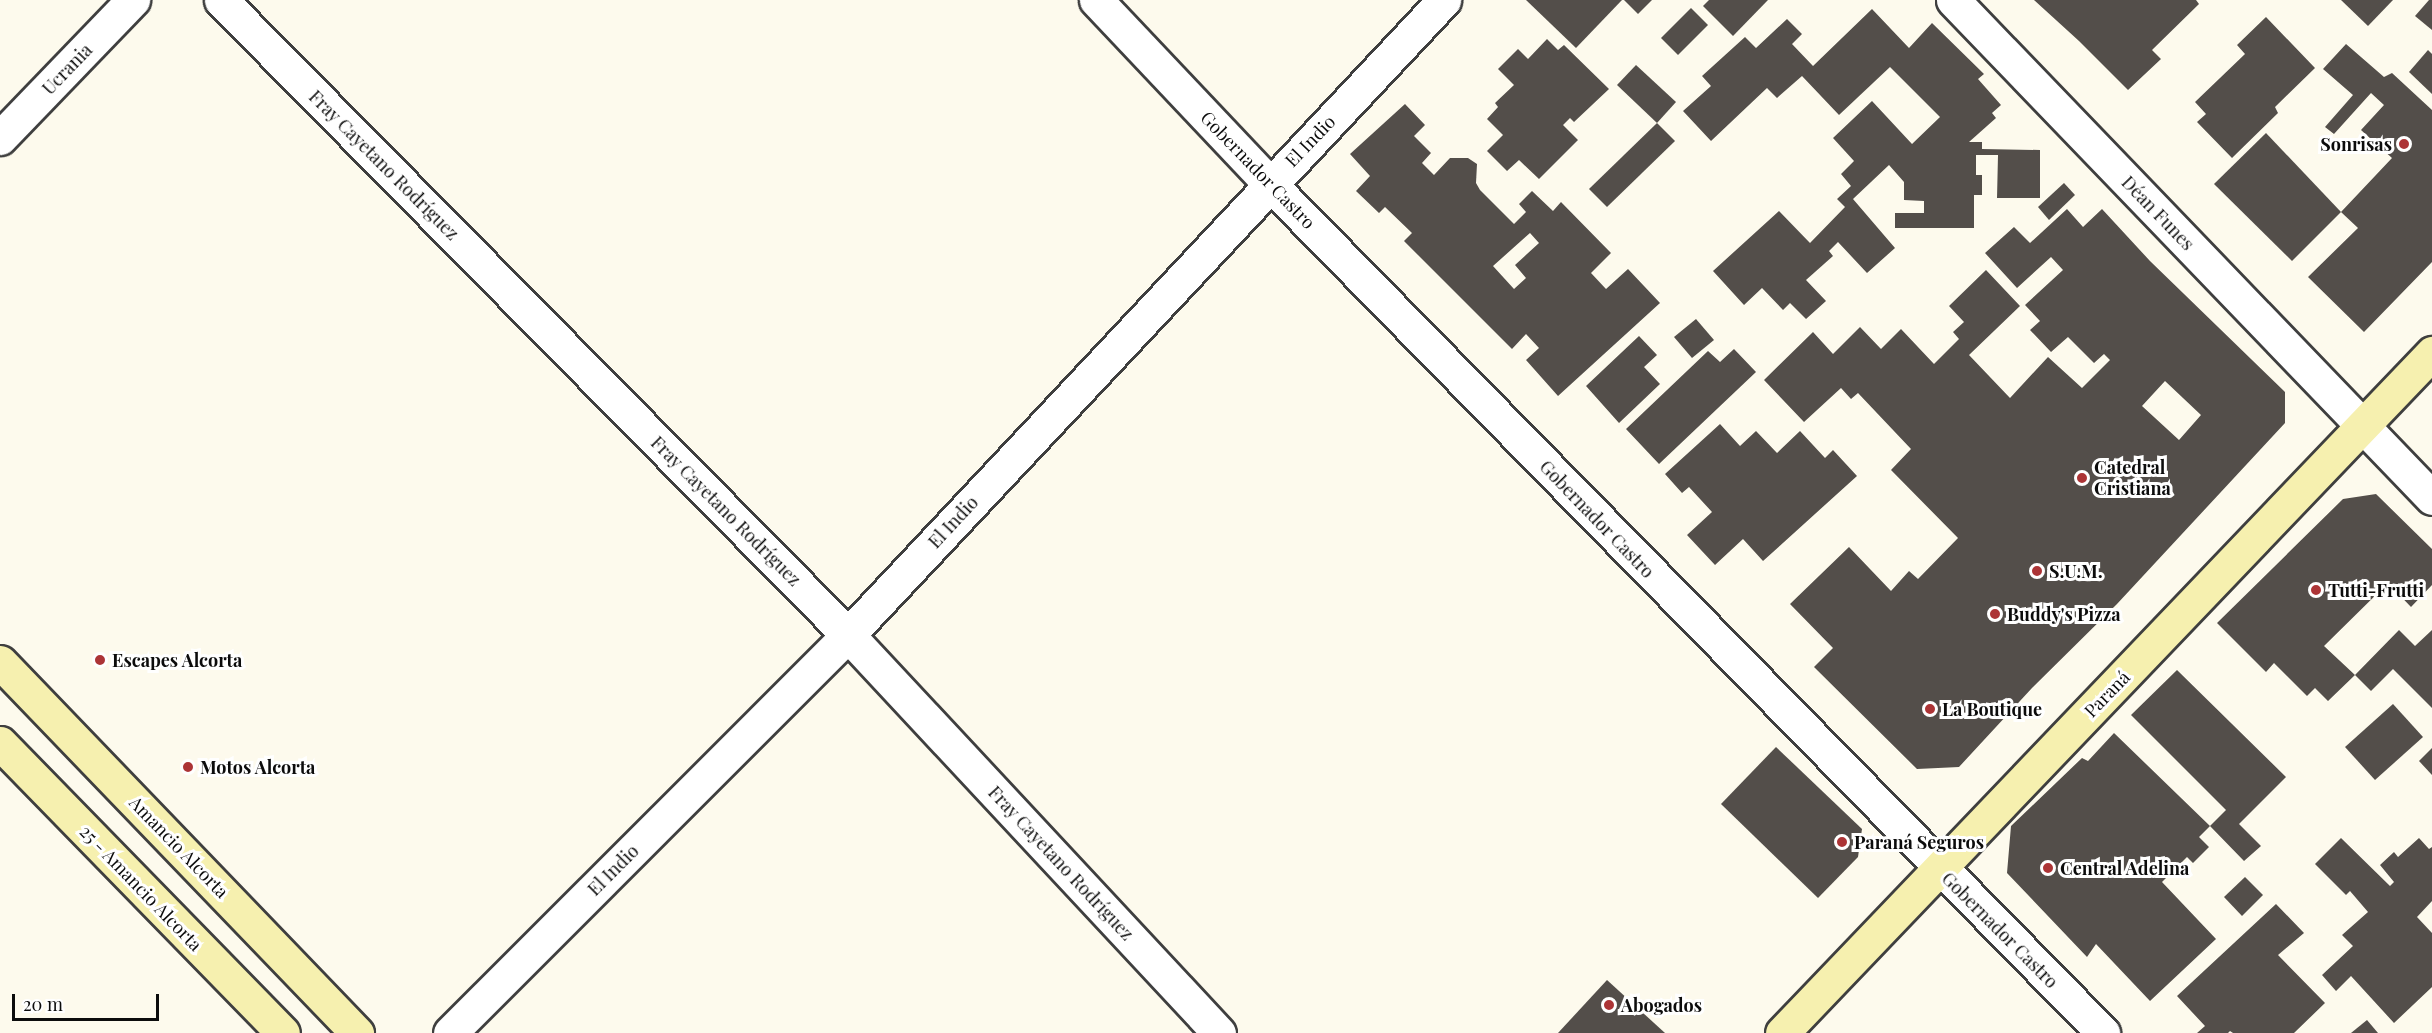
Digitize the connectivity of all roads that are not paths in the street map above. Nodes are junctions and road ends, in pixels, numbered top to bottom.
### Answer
1 (134, 0) edge
2 (221, 0) edge
3 (1096, 0) edge
4 (1444, 0) edge
5 (1953, 0) edge
6 (0, 138) edge
7 (1269, 183) junction
8 (2432, 353) edge
9 (2362, 427) junction
10 (2432, 498) edge
11 (848, 635) junction
12 (0, 662) edge
13 (0, 743) edge
14 (1940, 869) junction
15 (283, 1033) edge
16 (357, 1033) edge
17 (450, 1033) edge
18 (1219, 1033) edge
19 (1782, 1033) edge
20 (2103, 1033) edge

1 - 6 street, Ucrania
2 - 11 street, Fray Cayetano Rodríguez
3 - 7 street, Gobernador Castro
4 - 7 street, El Indio
5 - 9 street, Déan Funes
7 - 11 street, El Indio
7 - 14 street, Gobernador Castro
8 - 9 street, Paraná
9 - 10 street, Déan Funes
9 - 14 street, Paraná
11 - 17 street, El Indio
11 - 18 street, Fray Cayetano Rodríguez
12 - 16 street, Amancio Alcorta
13 - 15 street, 25 - Amancio Alcorta
14 - 19 street, Paraná
14 - 20 street, Gobernador Castro

